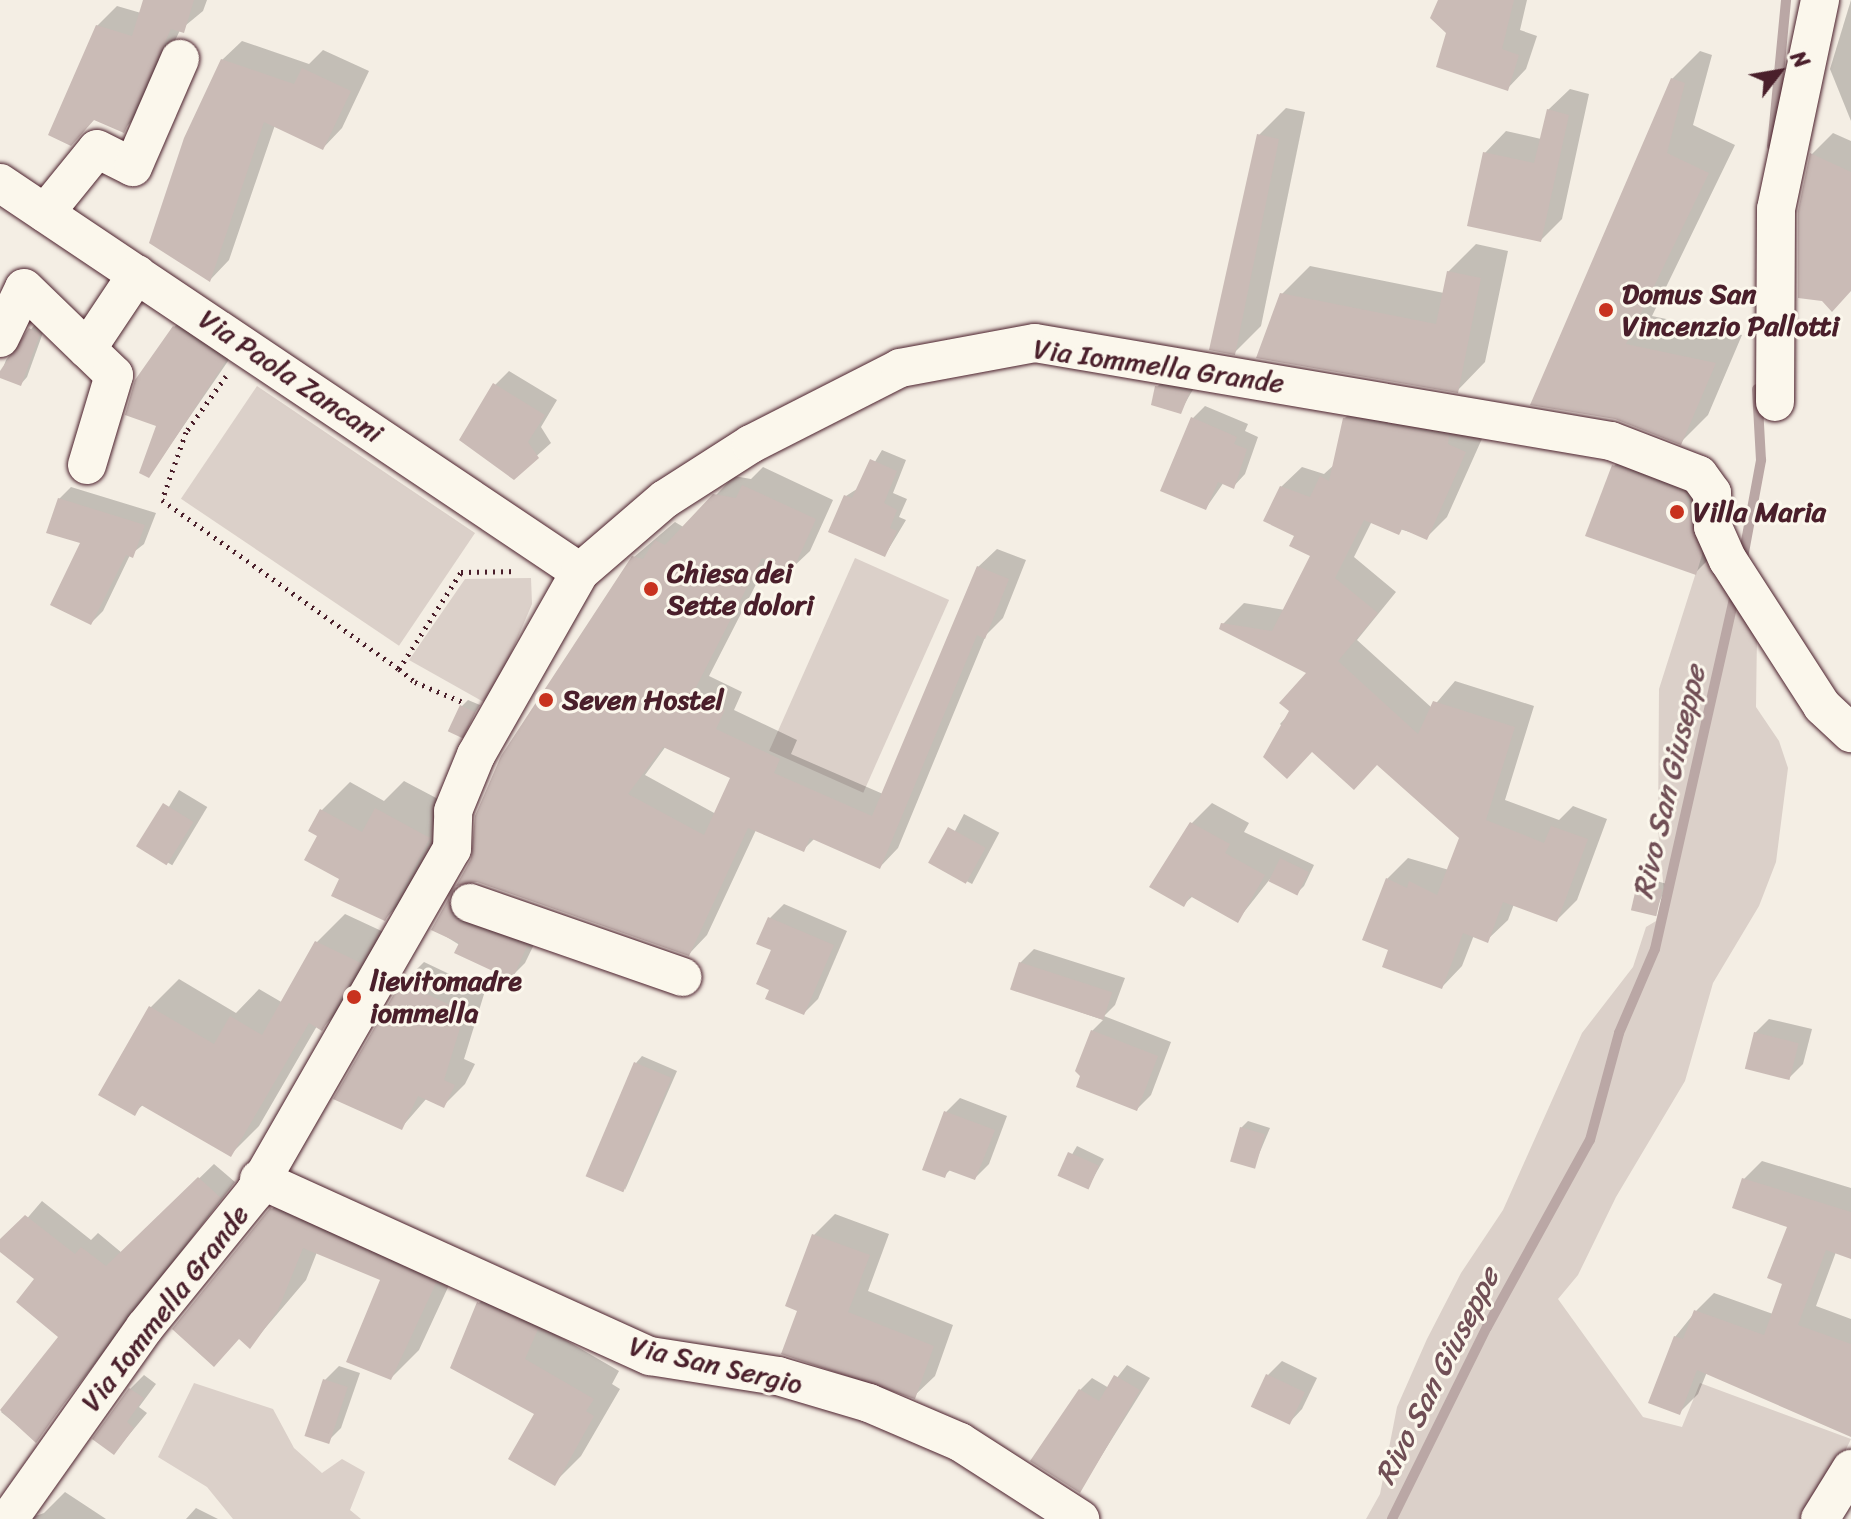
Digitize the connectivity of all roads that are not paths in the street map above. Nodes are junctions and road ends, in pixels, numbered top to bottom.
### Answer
1 (1820, 0) edge
2 (180, 59) dead end
3 (0, 183) edge
4 (45, 213) junction
5 (137, 274) junction
6 (0, 338) edge
7 (87, 349) junction
8 (1775, 402) dead end
9 (87, 465) dead end
10 (580, 572) junction
11 (1851, 733) edge
12 (449, 893) junction
13 (683, 977) dead end
14 (259, 1179) junction
15 (1851, 1469) edge
16 (9, 1519) edge
17 (1080, 1519) edge
18 (1820, 1519) edge

1 - 8 street
2 - 4 street
3 - 4 street, Via Paola Zancani
4 - 5 street, Via Paola Zancani
5 - 7 street
5 - 10 street, Via Paola Zancani
6 - 7 street
7 - 9 street
10 - 11 street, Via Iommella Grande
10 - 12 street, Via Iommella Grande
12 - 13 street
12 - 14 street, Via Iommella Grande
14 - 16 street, Via Iommella Grande
14 - 17 street, Via San Sergio
15 - 18 street

